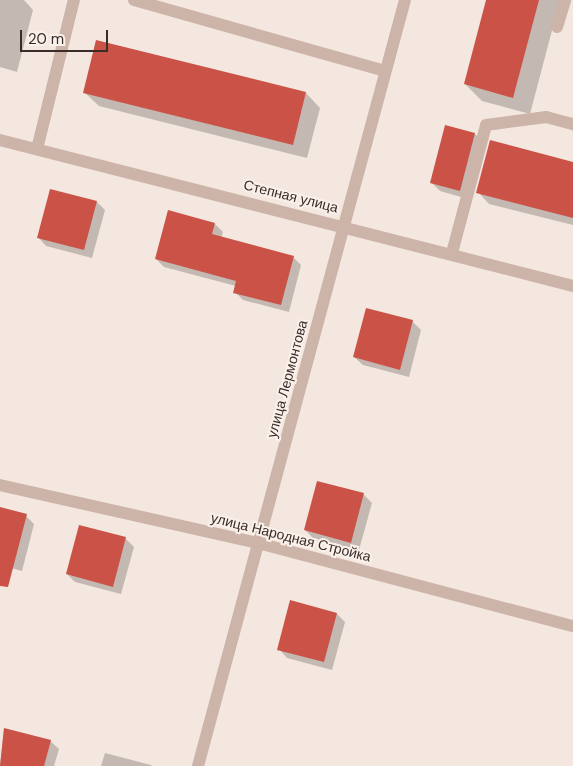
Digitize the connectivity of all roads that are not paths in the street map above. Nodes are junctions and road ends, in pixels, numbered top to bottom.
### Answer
1 (74, 0) edge
2 (134, 0) edge
3 (405, 0) edge
4 (565, 0) edge
5 (557, 27) dead end
6 (386, 71) junction
7 (573, 124) edge
8 (0, 140) edge
9 (37, 149) junction
10 (344, 225) junction
11 (452, 254) junction
12 (573, 286) edge
13 (0, 485) edge
14 (258, 543) junction
15 (573, 626) edge
16 (198, 766) edge

1 - 9 street
2 - 6 street
3 - 6 street, улица Лермонтова
4 - 5 street
6 - 10 street, улица Лермонтова
7 - 11 street
8 - 9 street, Степная улица
9 - 10 street, Степная улица
10 - 11 street, Степная улица
10 - 14 street, улица Лермонтова
11 - 12 street, Степная улица
13 - 14 street, улица Народная Стройка
14 - 15 street, улица Народная Стройка
14 - 16 street, улица Лермонтова

